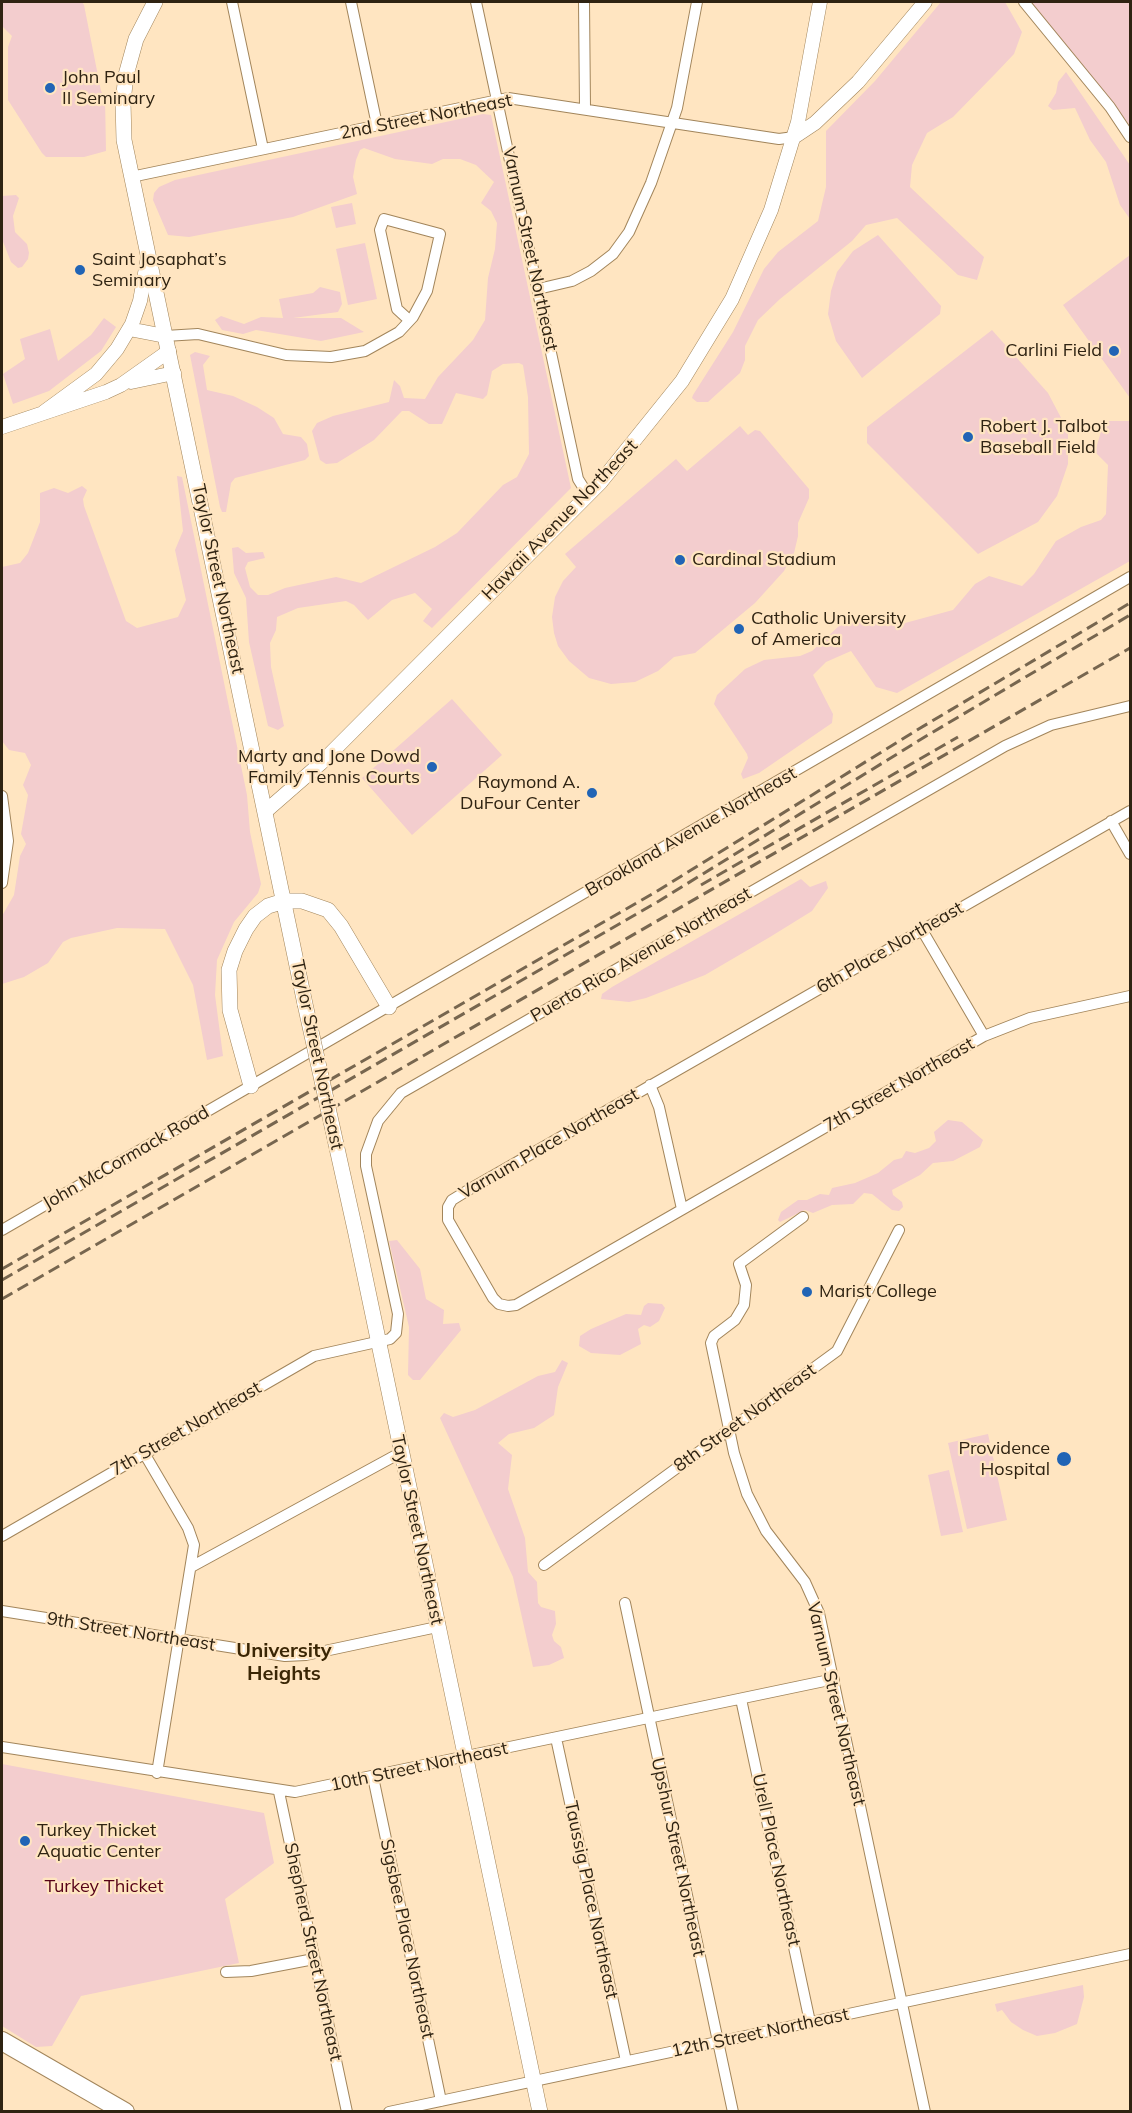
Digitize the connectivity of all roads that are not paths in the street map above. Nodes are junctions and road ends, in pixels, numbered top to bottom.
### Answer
1 (155, 2) edge
2 (232, 2) edge
3 (351, 2) edge
4 (476, 2) edge
5 (584, 2) edge
6 (697, 2) edge
7 (820, 2) edge
8 (925, 2) edge
9 (1024, 2) edge
10 (497, 99) junction
11 (585, 108) junction
12 (672, 122) junction
13 (377, 125) junction
14 (794, 137) junction
15 (1131, 137) edge
16 (263, 149) junction
17 (131, 177) junction
18 (148, 255) junction
19 (538, 289) junction
20 (409, 320) junction
21 (129, 329) junction
22 (165, 336) junction
23 (169, 351) junction
24 (174, 373) junction
25 (121, 385) junction
26 (44, 412) junction
27 (2, 427) edge
28 (588, 495) junction
29 (1131, 578) edge
30 (1131, 706) edge
31 (2, 796) edge
32 (266, 811) junction
33 (1131, 811) edge
34 (1111, 821) junction
35 (1131, 854) edge
36 (2, 883) edge
37 (284, 901) junction
38 (921, 930) junction
39 (1131, 996) edge
40 (389, 1007) junction
41 (984, 1036) junction
42 (650, 1085) junction
43 (251, 1086) junction
44 (682, 1209) junction
45 (803, 1217) dead end
46 (2, 1230) edge
47 (899, 1230) dead end
48 (377, 1342) junction
49 (729, 1430) junction
50 (144, 1453) junction
51 (400, 1453) junction
52 (2, 1536) edge
53 (544, 1565) dead end
54 (191, 1567) junction
55 (625, 1603) dead end
56 (2, 1611) edge
57 (437, 1627) junction
58 (179, 1639) junction
59 (834, 1679) junction
60 (741, 1699) junction
61 (649, 1718) junction
62 (556, 1738) junction
63 (2, 1747) edge
64 (465, 1757) junction
65 (157, 1773) junction
66 (373, 1777) junction
67 (279, 1792) junction
68 (1131, 1954) edge
69 (314, 1959) junction
70 (226, 1972) dead end
71 (901, 2002) junction
72 (810, 2022) junction
73 (2, 2041) edge
74 (718, 2042) junction
75 (626, 2061) junction
76 (533, 2081) junction
77 (441, 2101) junction
78 (103, 2105) edge
79 (125, 2112) edge
80 (347, 2112) edge
81 (389, 2112) edge
82 (540, 2112) edge
83 (733, 2112) edge
84 (925, 2112) edge

1 - 17 main road, Taylor Street Northeast
2 - 16 street
3 - 13 street
4 - 10 street, Varnum Street Northeast
5 - 11 street
6 - 12 street
7 - 14 street, Hawaii Avenue Northeast
8 - 14 street
9 - 15 street
10 - 11 street, 2nd Street Northeast
10 - 13 street, 2nd Street Northeast
10 - 19 street, Varnum Street Northeast
11 - 12 street, 2nd Street Northeast
12 - 14 street, 2nd Street Northeast
12 - 19 street
13 - 16 street, 2nd Street Northeast
14 - 28 street, Hawaii Avenue Northeast
16 - 17 street, 2nd Street Northeast
17 - 18 main road, Taylor Street Northeast
18 - 21 street
18 - 22 main road, Taylor Street Northeast
19 - 28 street, Varnum Street Northeast
20 - 20 street
20 - 22 street
21 - 22 street
21 - 26 street
22 - 23 main road, Taylor Street Northeast
23 - 24 main road, Taylor Street Northeast
23 - 25 street
24 - 25 street
24 - 32 main road, Taylor Street Northeast
25 - 26 street
26 - 27 street
28 - 32 street, Hawaii Avenue Northeast
29 - 40 street, Brookland Avenue Northeast
30 - 48 street, Puerto Rico Avenue Northeast
31 - 36 street
32 - 37 main road, Taylor Street Northeast
33 - 34 street, 6th Place Northeast
34 - 35 street
34 - 38 street, 6th Place Northeast
37 - 40 main road
37 - 43 main road
37 - 48 main road, Taylor Street Northeast, bridge
38 - 41 street
38 - 42 street, 6th Place Northeast
39 - 41 street, 7th Street Northeast
40 - 43 street, Brookland Avenue Northeast
41 - 44 street, 7th Street Northeast
42 - 44 street
42 - 44 street, Varnum Place Northeast
43 - 46 street, John McCormack Road
45 - 49 street, Varnum Street Northeast
47 - 49 street, 8th Street Northeast
48 - 50 street, 7th Street Northeast
48 - 51 main road, Taylor Street Northeast
49 - 53 street, 8th Street Northeast
49 - 59 street, Varnum Street Northeast
50 - 52 street, 7th Street Northeast
50 - 54 street
51 - 54 street
51 - 57 main road, Taylor Street Northeast
54 - 58 street
55 - 61 street, Upshur Street Northeast
56 - 58 street, 9th Street Northeast
57 - 58 street, 9th Street Northeast
57 - 64 main road, Taylor Street Northeast
58 - 65 street
59 - 60 street, 10th Street Northeast
59 - 71 street, Varnum Street Northeast
60 - 61 street, 10th Street Northeast
60 - 72 street, Urell Place Northeast
61 - 62 street, 10th Street Northeast
61 - 74 street, Upshur Street Northeast
62 - 64 street, 10th Street Northeast
62 - 75 street, Taussig Place Northeast
63 - 65 street, 10th Street Northeast
64 - 66 street, 10th Street Northeast
64 - 76 main road, Taylor Street Northeast
65 - 67 street, 10th Street Northeast
66 - 67 street, 10th Street Northeast
66 - 77 street, Sigsbee Place Northeast
67 - 69 street, Shepherd Street Northeast
68 - 71 street, 12th Street Northeast
69 - 70 street
69 - 80 street, Shepherd Street Northeast
71 - 72 street, 12th Street Northeast
71 - 84 street, Varnum Street Northeast
72 - 74 street, 12th Street Northeast
73 - 78 main road
74 - 75 street, 12th Street Northeast
74 - 83 street, Upshur Street Northeast
75 - 76 street, 12th Street Northeast
76 - 77 street, 12th Street Northeast
76 - 82 main road, Taylor Street Northeast
77 - 81 street, 12th Street Northeast
78 - 79 main road

